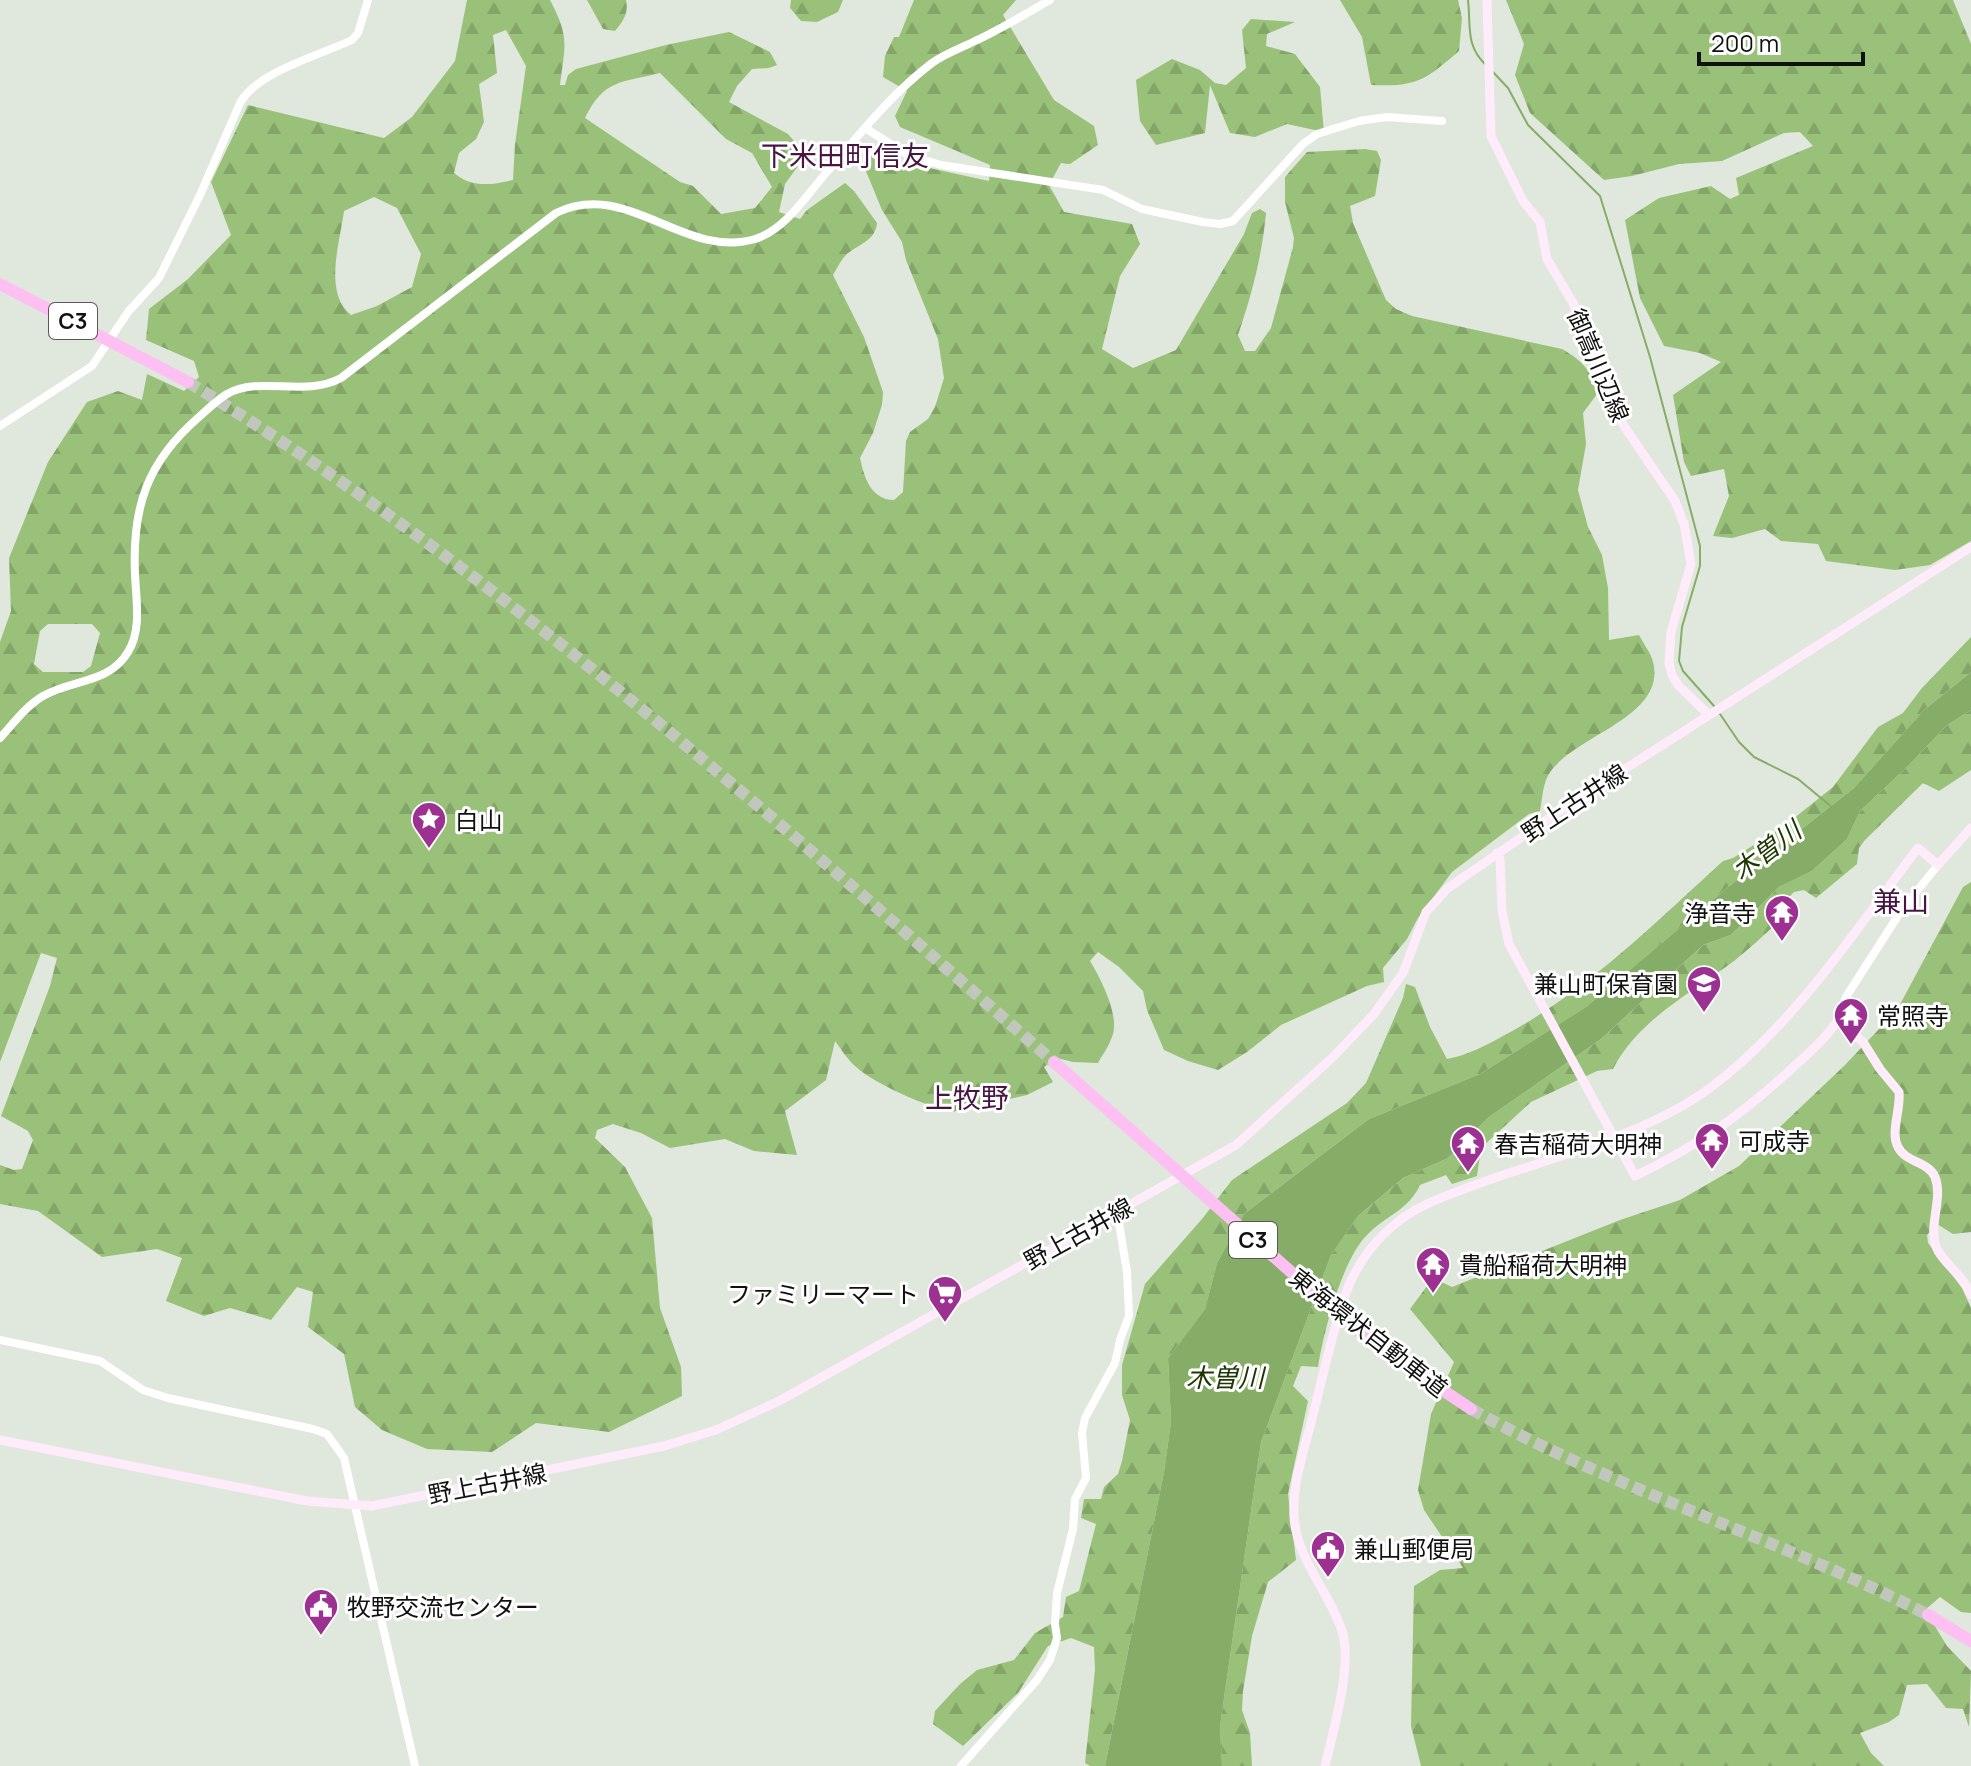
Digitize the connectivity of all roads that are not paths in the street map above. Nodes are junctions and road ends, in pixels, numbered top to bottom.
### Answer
1 (368, 0) edge
2 (1050, 0) edge
3 (1487, 0) edge
4 (1442, 121) dead end
5 (865, 128) junction
6 (0, 284) edge
7 (188, 382) tunnel mouth
8 (0, 426) edge
9 (1971, 547) edge
10 (1709, 715) junction
11 (0, 738) edge
12 (1971, 828) edge
13 (1497, 853) junction
14 (1938, 865) junction
15 (1838, 1020) junction
16 (1054, 1062) tunnel mouth
17 (1614, 1136) junction
18 (1117, 1211) junction
19 (1971, 1295) edge
20 (0, 1340) edge
21 (1471, 1409) tunnel mouth
22 (0, 1440) edge
23 (355, 1506) junction
24 (1928, 1615) tunnel mouth
25 (1971, 1641) edge
26 (415, 1766) edge
27 (961, 1766) edge
28 (1325, 1766) edge

1 - 8 street
2 - 5 street
3 - 10 main road, 御嵩川辺線
4 - 5 street
5 - 11 street
6 - 7 highway, C3
9 - 10 main road, 野上古井線
10 - 13 main road, 野上古井線
12 - 14 main road
13 - 17 main road
13 - 18 main road, 野上古井線
14 - 15 street
14 - 17 main road
15 - 17 main road
15 - 19 main road
16 - 21 highway, 東海環状自動車道 / C3
17 - 28 main road
18 - 23 main road, 野上古井線
18 - 27 street
20 - 23 street
22 - 23 main road, 野上古井線
23 - 26 street
24 - 25 highway

